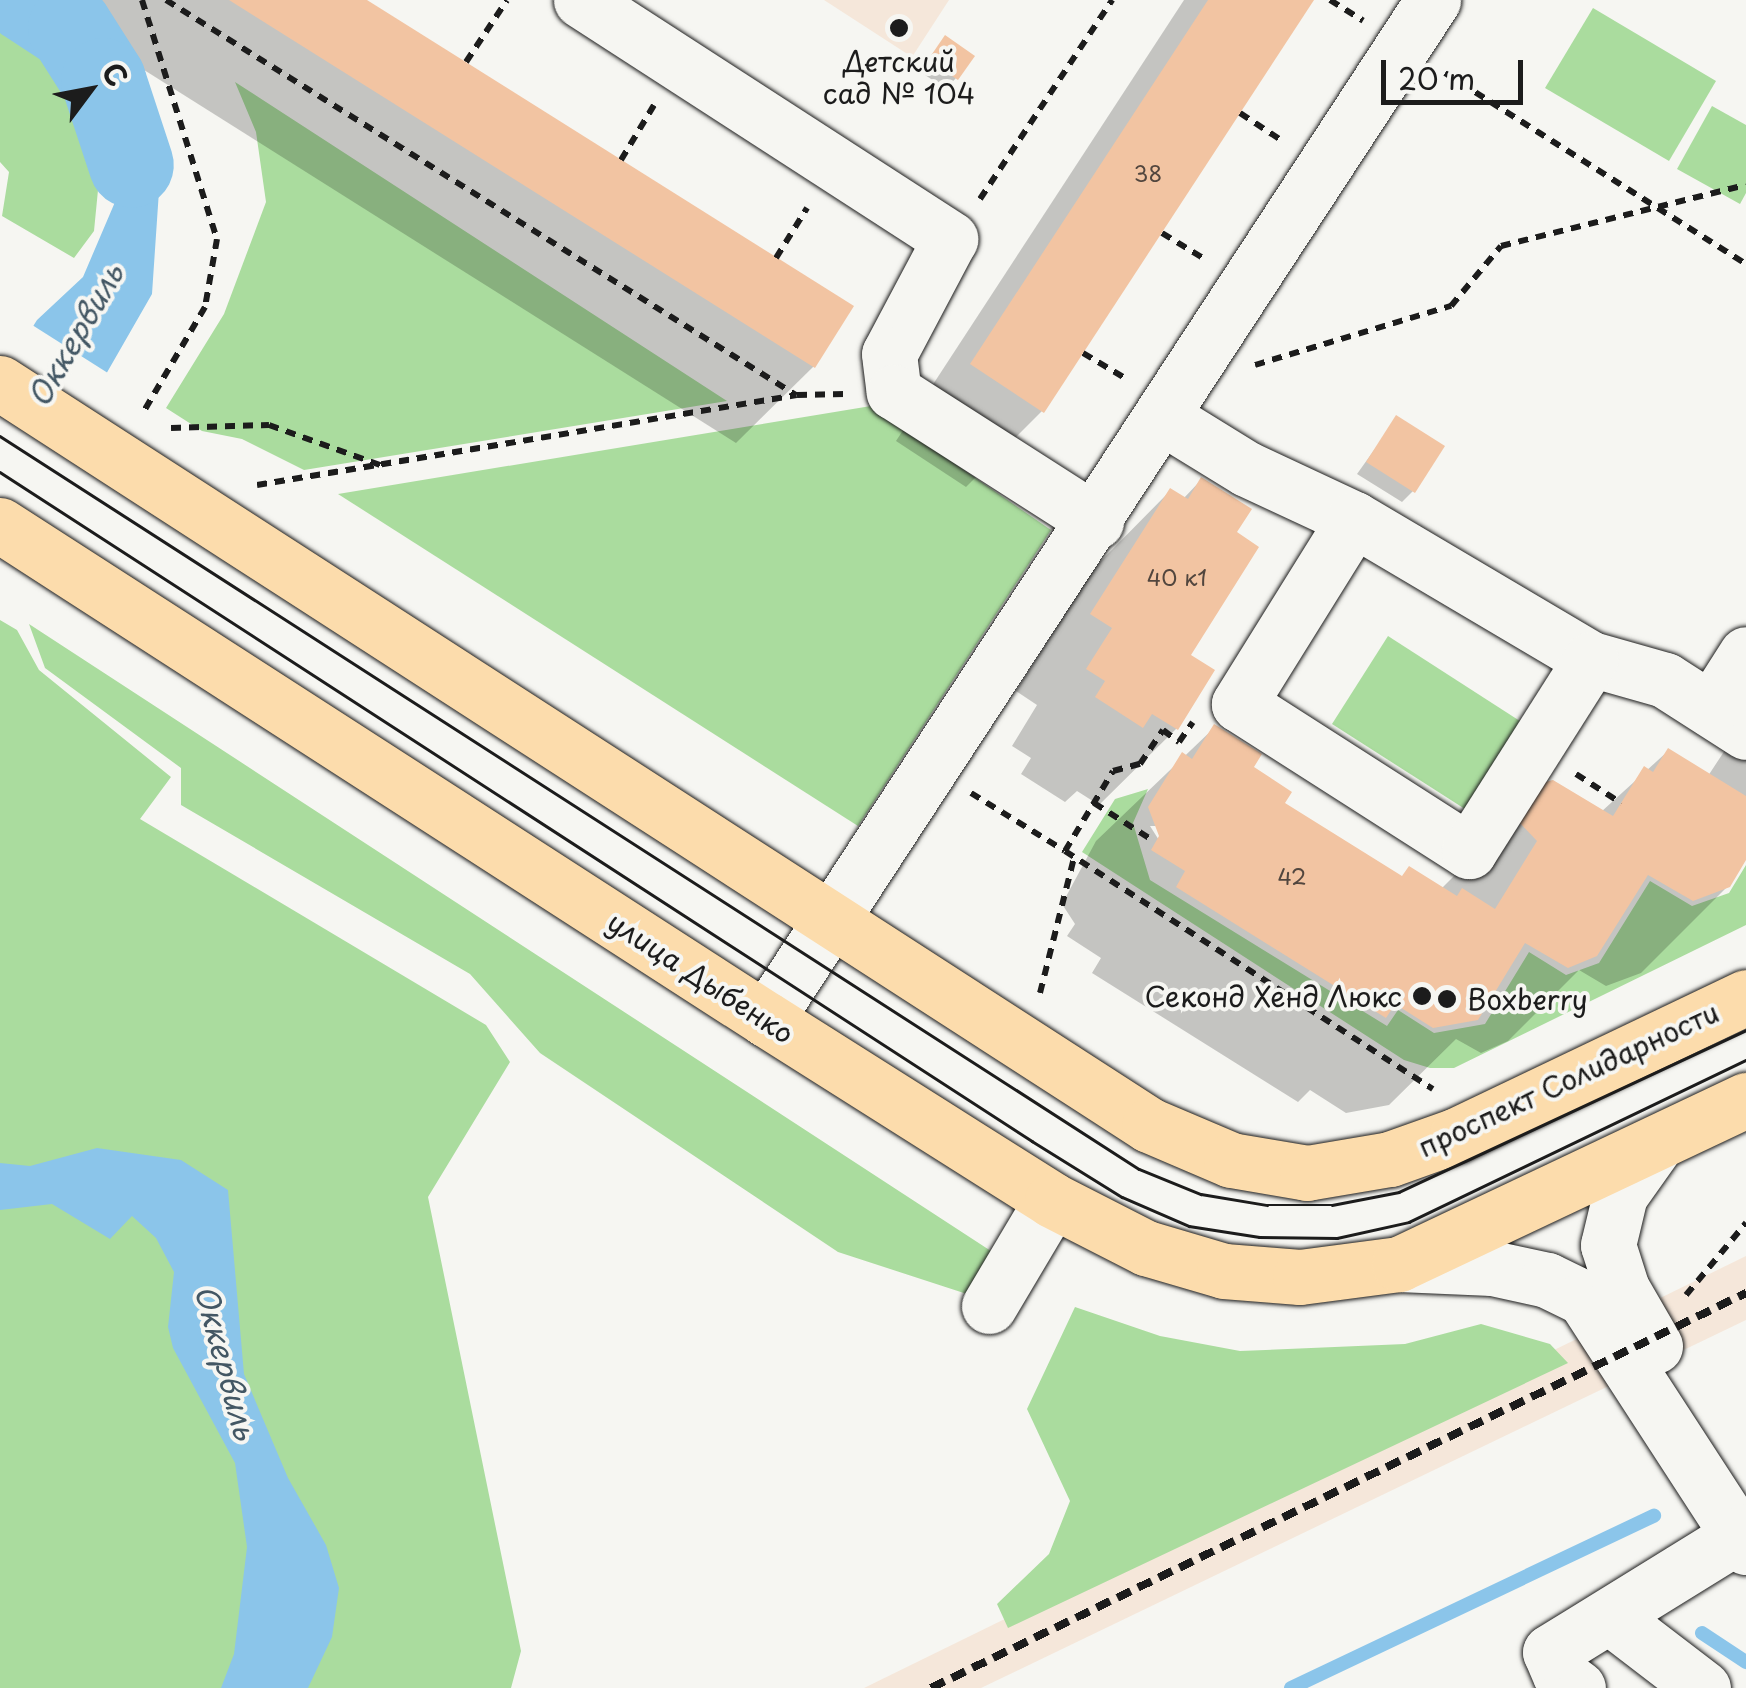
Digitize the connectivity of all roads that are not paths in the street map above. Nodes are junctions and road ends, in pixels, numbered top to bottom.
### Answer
1 (581, 0) edge
2 (1433, 0) edge
3 (0, 382) edge
4 (1164, 418) junction
5 (1354, 518) junction
6 (1096, 521) junction
7 (0, 524) edge
8 (1746, 654) edge
9 (1591, 660) junction
10 (1728, 721) edge
11 (833, 918) junction
12 (1746, 997) edge
13 (766, 1019) junction
14 (1746, 1100) edge
15 (1657, 1144) junction
16 (1052, 1200) junction
17 (1399, 1264) junction
18 (1603, 1293) junction
19 (989, 1306) dead end
20 (1744, 1526) edge
21 (1610, 1617) junction
22 (1578, 1688) edge
23 (1702, 1688) edge

1 - 6 street
2 - 4 street
3 - 11 main road
4 - 5 street
4 - 6 street
5 - 9 street
5 - 9 street
6 - 11 street
7 - 13 main road, улица Дыбенко
8 - 10 street
9 - 10 street
11 - 12 main road, проспект Солидарности
11 - 13 street
13 - 16 main road, улица Дыбенко
14 - 15 main road
15 - 17 main road
15 - 18 street
16 - 17 main road, улица Дыбенко
16 - 19 street
17 - 18 street
18 - 20 street
20 - 21 street
21 - 22 street
21 - 23 street

